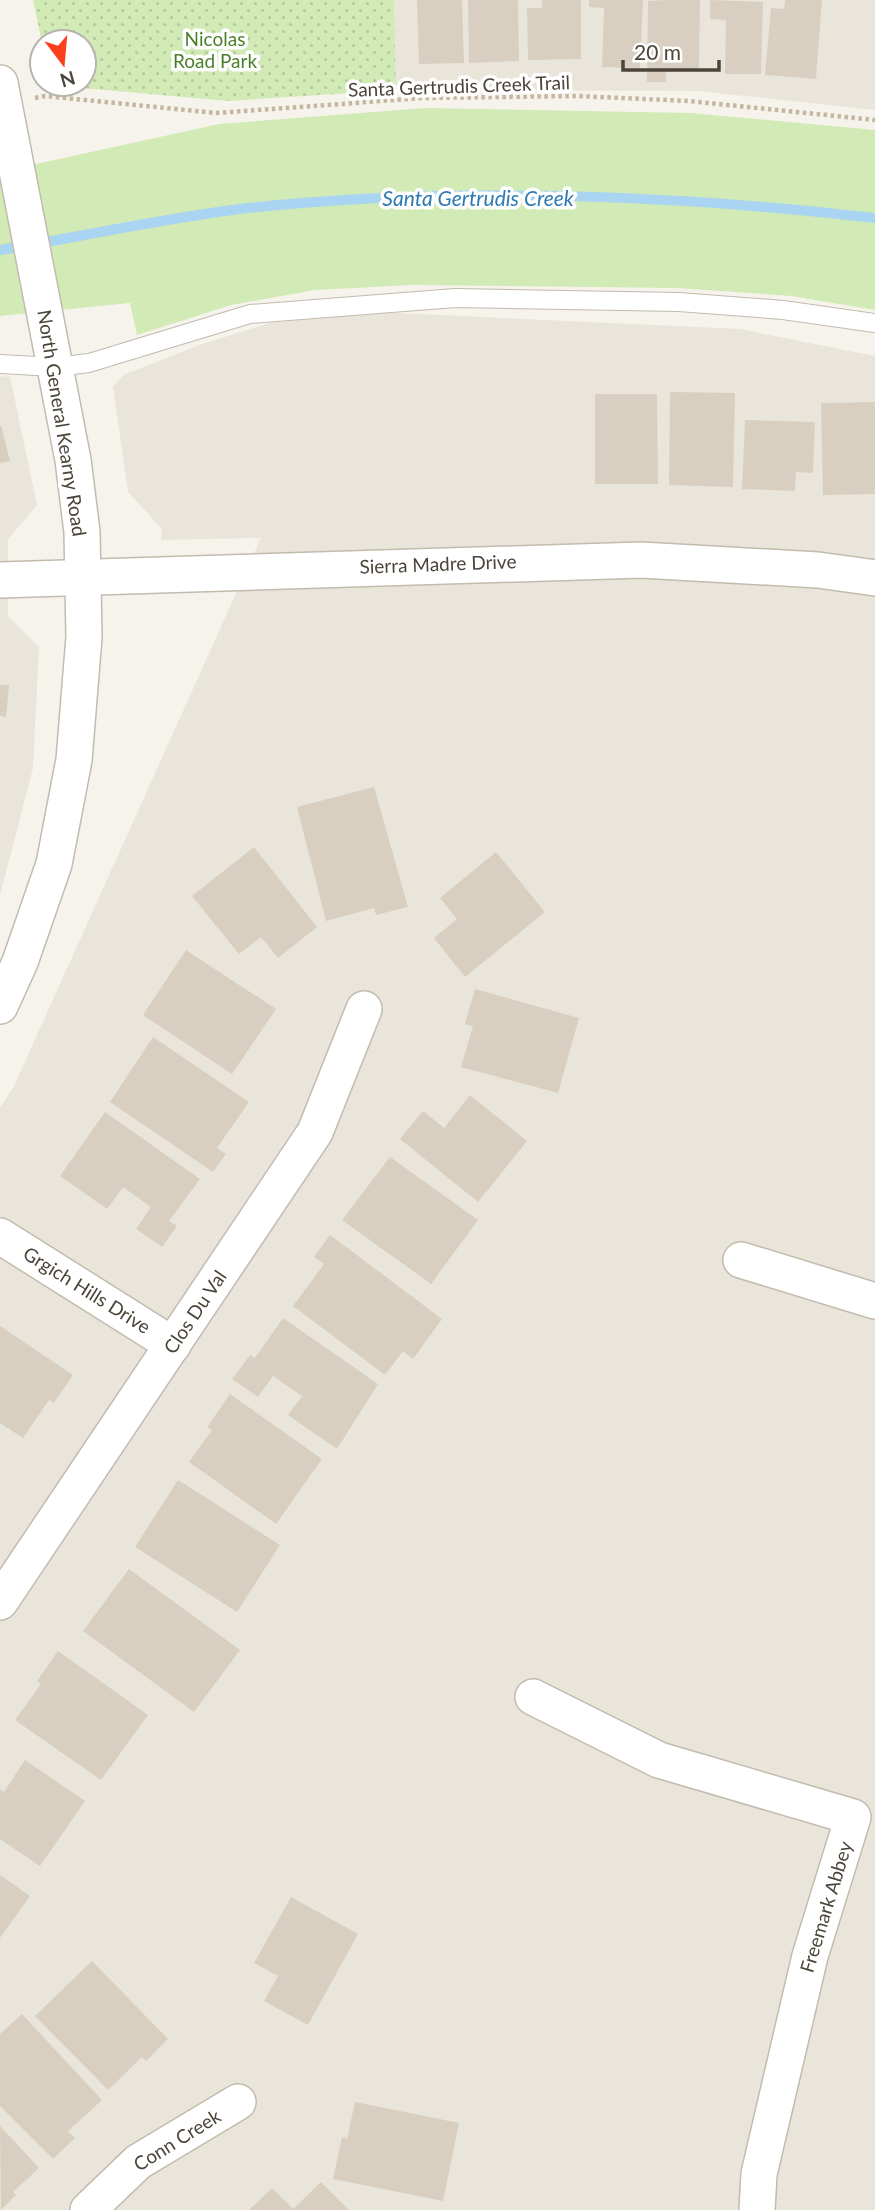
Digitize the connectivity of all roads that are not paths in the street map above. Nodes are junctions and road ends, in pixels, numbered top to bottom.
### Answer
1 (3, 99) edge
2 (875, 323) edge
3 (53, 359) junction
4 (0, 364) edge
5 (84, 575) junction
6 (875, 578) edge
7 (0, 580) edge
8 (0, 1006) edge
9 (364, 1009) dead end
10 (0, 1236) edge
11 (741, 1260) dead end
12 (875, 1301) edge
13 (173, 1345) junction
14 (0, 1602) edge
15 (533, 1697) dead end
16 (238, 2102) dead end
17 (88, 2210) edge
18 (757, 2210) edge

1 - 3 street, North General Kearny Road
2 - 3 lane
3 - 4 lane
3 - 5 street, North General Kearny Road
5 - 6 street, Sierra Madre Drive
5 - 7 street, Sierra Madre Drive
5 - 8 street, North General Kearny Road
9 - 13 street, Clos Du Val
10 - 13 street, Grgich Hills Drive
11 - 12 street
13 - 14 street, Clos Du Val
15 - 18 street, Freemark Abbey
16 - 17 street, Conn Creek

